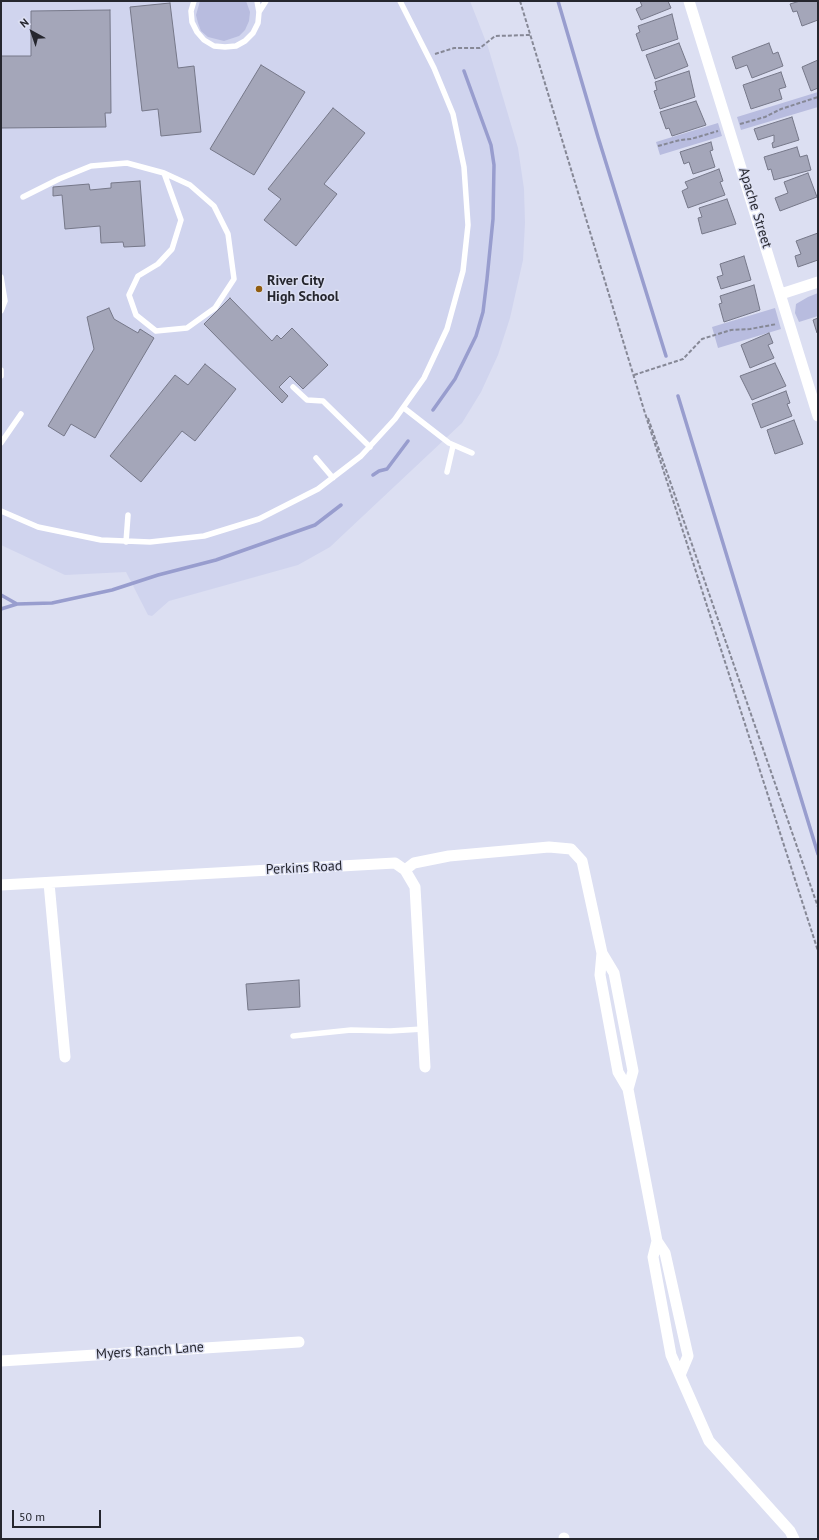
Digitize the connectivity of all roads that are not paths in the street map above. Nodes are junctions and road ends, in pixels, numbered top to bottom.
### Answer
1 (194, 1) edge
2 (257, 1) edge
3 (266, 1) edge
4 (400, 1) edge
5 (690, 1) edge
6 (259, 12) junction
7 (164, 173) junction
8 (23, 197) dead end
9 (1, 277) edge
10 (818, 282) edge
11 (781, 294) junction
12 (1, 311) edge
13 (1, 370) edge
14 (1, 376) edge
15 (293, 387) dead end
16 (404, 408) junction
17 (21, 414) dead end
18 (818, 416) edge
19 (1, 443) edge
20 (453, 446) junction
21 (370, 447) junction
22 (472, 452) dead end
23 (316, 458) dead end
24 (447, 472) dead end
25 (333, 478) junction
26 (1, 511) edge
27 (128, 515) dead end
28 (126, 542) junction
29 (405, 870) junction
30 (49, 883) junction
31 (1, 885) edge
32 (423, 1029) junction
33 (293, 1036) dead end
34 (65, 1057) dead end
35 (425, 1068) dead end
36 (657, 1241) junction
37 (299, 1342) dead end
38 (1, 1361) edge
39 (680, 1375) junction
40 (794, 1539) edge

1 - 6 lane
2 - 6 lane
3 - 6 lane
4 - 16 lane
5 - 11 street, Apache Street
7 - 7 lane
7 - 8 lane
9 - 12 lane
10 - 11 street
11 - 18 street, Apache Street
13 - 14 lane
15 - 21 lane
16 - 20 lane
16 - 21 lane
17 - 19 lane
20 - 22 lane
20 - 24 lane
21 - 25 lane
23 - 25 lane
25 - 28 lane
26 - 28 lane
27 - 28 lane
29 - 30 street, Perkins Road
29 - 32 street
29 - 36 street
30 - 31 street, Perkins Road
30 - 34 street
32 - 33 lane
32 - 35 street
36 - 39 street
36 - 39 street
37 - 38 street, Myers Ranch Lane
39 - 40 street

